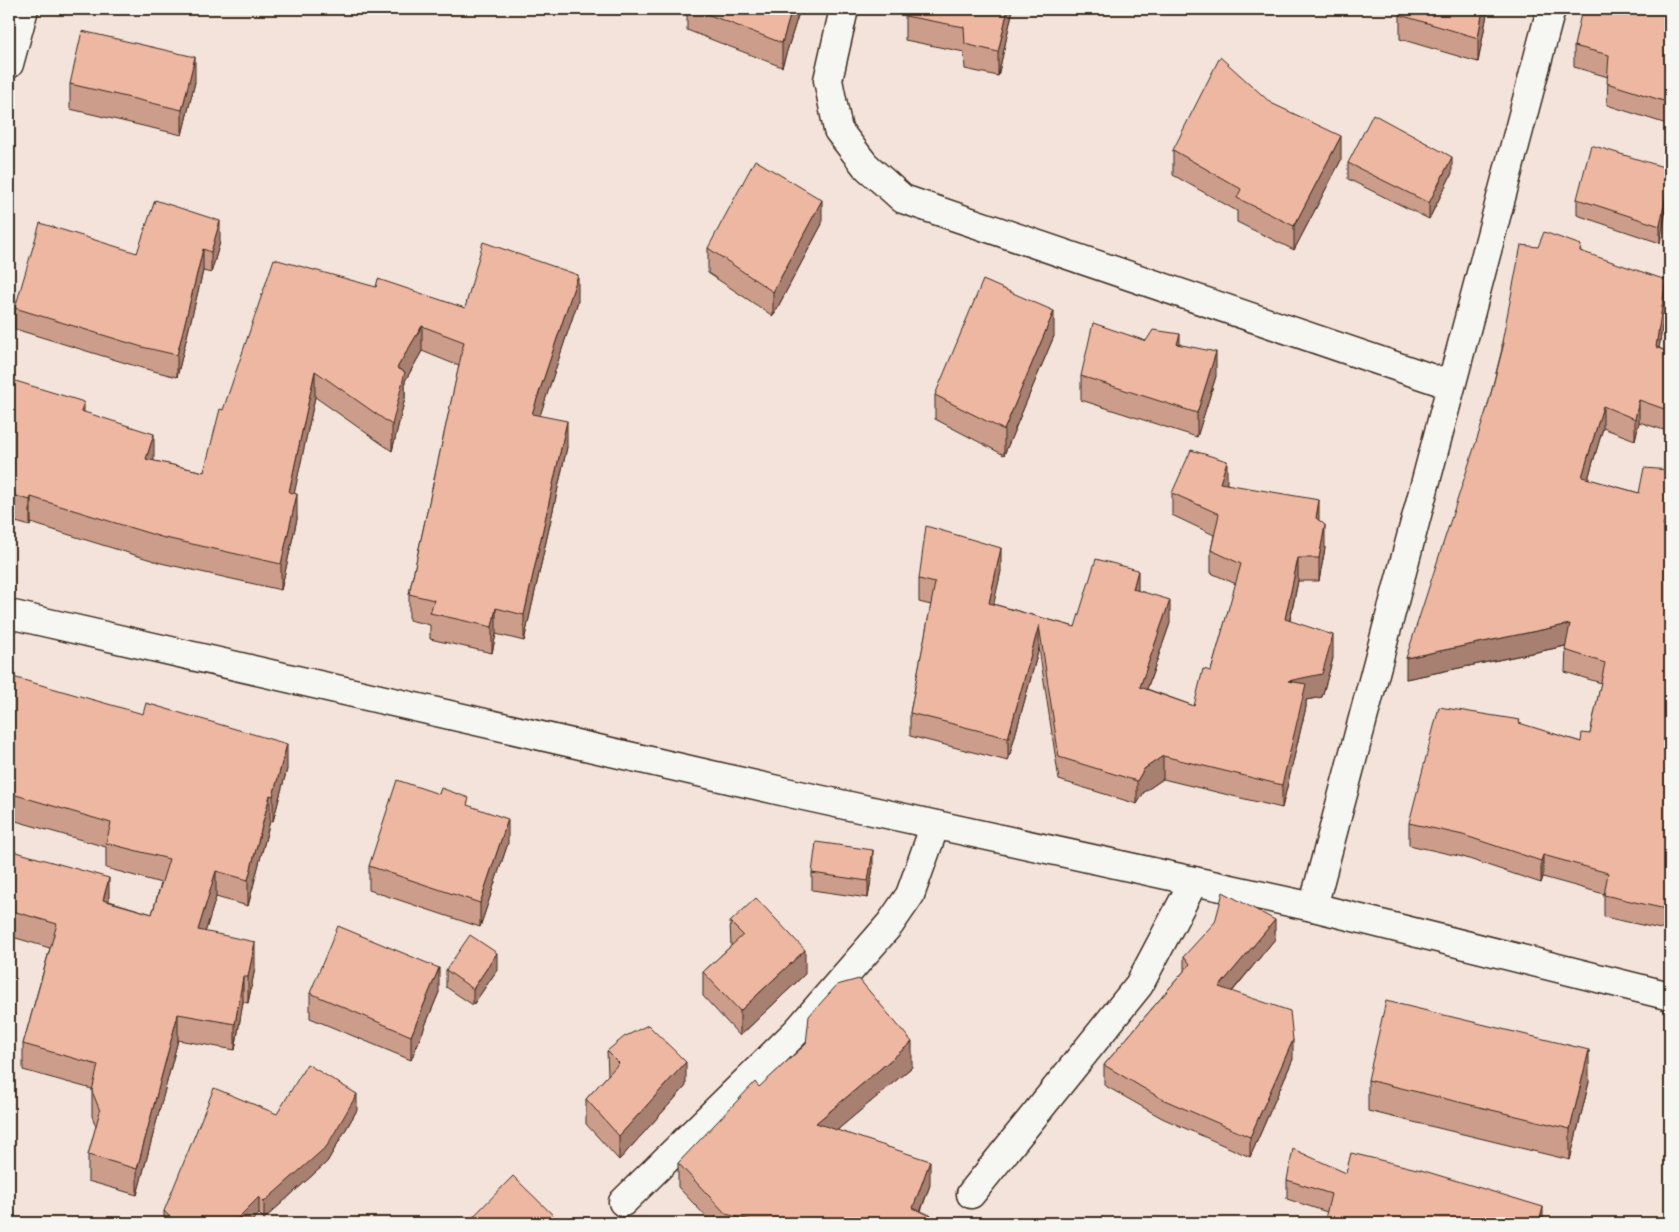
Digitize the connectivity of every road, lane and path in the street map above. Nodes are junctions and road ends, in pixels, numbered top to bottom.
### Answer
1 (24, 9) edge
2 (844, 9) edge
3 (1551, 9) edge
4 (9, 64) edge
5 (1451, 385) junction
6 (9, 614) edge
7 (936, 825) junction
8 (1194, 881) junction
9 (1313, 907) junction
10 (1670, 996) edge
11 (971, 1194) dead end
12 (623, 1202) dead end

1 - 4 street
2 - 5 street
3 - 5 street
5 - 9 street
6 - 7 street
7 - 8 street
7 - 12 street
8 - 9 street
8 - 11 street
9 - 10 street

